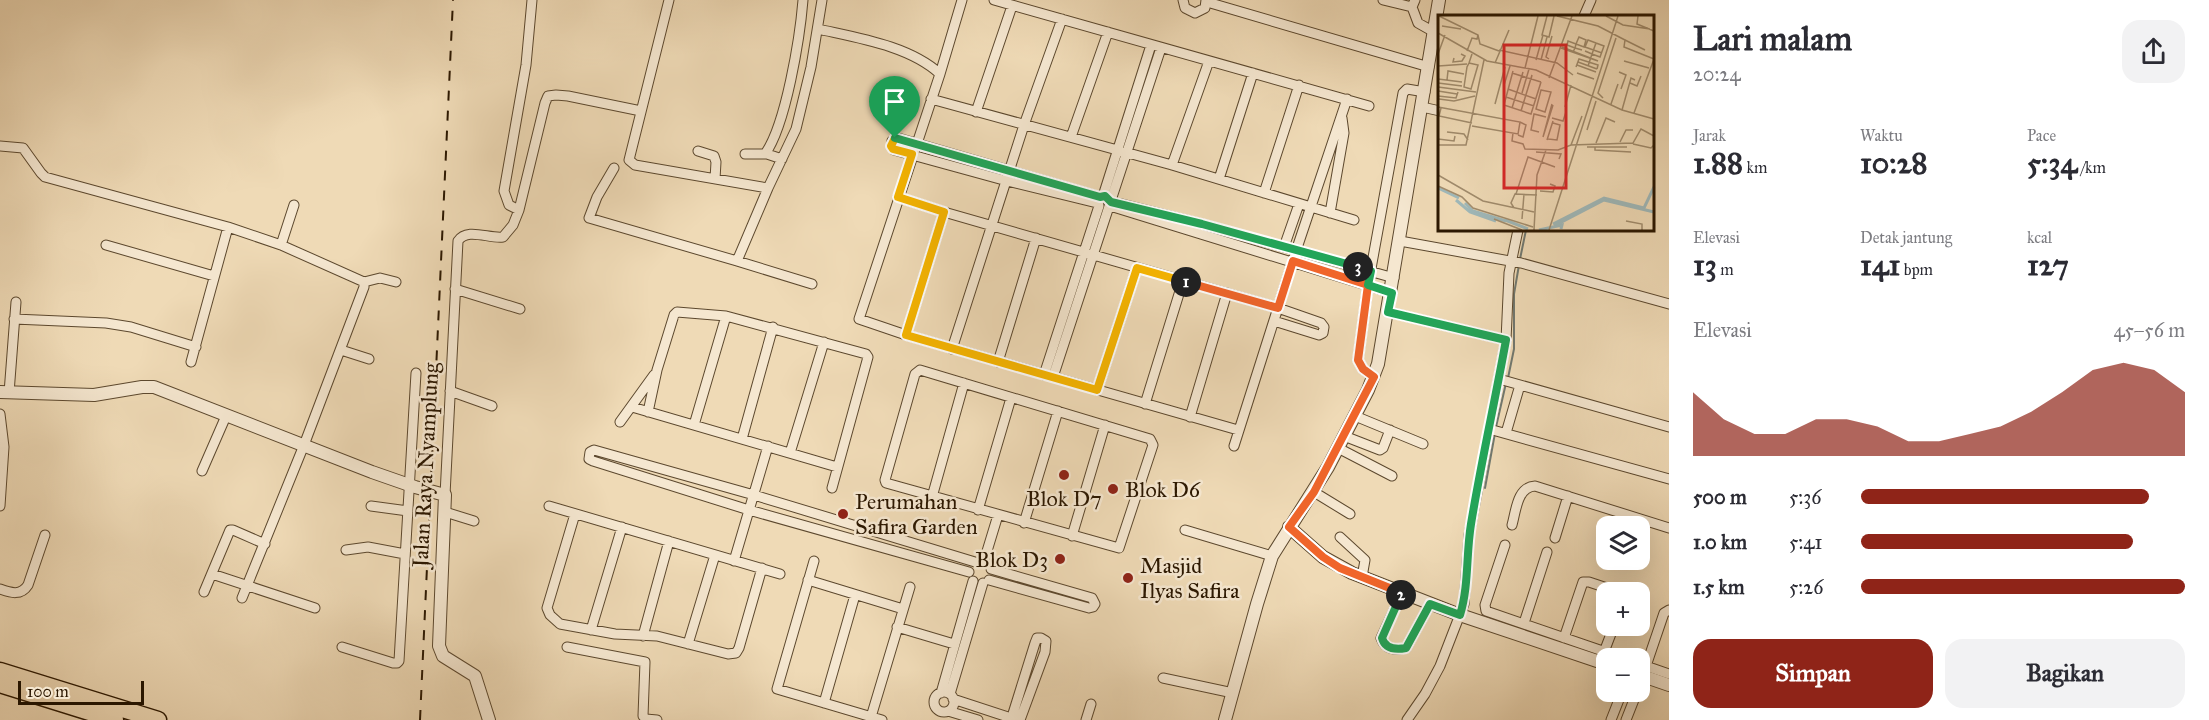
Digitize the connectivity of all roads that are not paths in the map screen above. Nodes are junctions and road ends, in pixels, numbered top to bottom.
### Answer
1 (532, 0) edge
2 (669, 0) edge
3 (803, 0) edge
4 (822, 0) edge
5 (962, 0) edge
6 (994, 0) edge
7 (1183, 0) edge
8 (1383, 0) edge
9 (1439, 0) edge
10 (1591, 0) edge
11 (1206, 1) edge
12 (1413, 4) edge
13 (1012, 6) junction
14 (1584, 15) edge
15 (1062, 19) junction
16 (818, 29) junction
17 (1108, 32) junction
18 (1434, 32) junction
19 (1156, 46) junction
20 (1209, 62) junction
21 (800, 65) junction
22 (1429, 67) junction
23 (1253, 73) junction
24 (940, 74) junction
25 (1299, 85) junction
26 (1425, 92) junction
27 (931, 99) junction
28 (1347, 99) junction
29 (792, 102) junction
30 (1369, 106) dead end
31 (1422, 107) junction
32 (641, 111) junction
33 (1438, 111) edge
34 (976, 112) junction
35 (1342, 118) junction
36 (1024, 125) junction
37 (786, 126) junction
38 (1071, 137) junction
39 (915, 144) junction
40 (0, 146) edge
41 (698, 151) dead end
42 (1122, 152) junction
43 (745, 154) dead end
44 (912, 154) junction
45 (772, 156) junction
46 (1172, 165) junction
47 (614, 168) dead end
48 (716, 171) junction
49 (1010, 171) junction
50 (1219, 179) junction
51 (1007, 181) junction
52 (768, 188) junction
53 (1264, 193) junction
54 (898, 197) junction
55 (1104, 202) junction
56 (1299, 204) junction
57 (294, 205) dead end
58 (1310, 207) junction
59 (519, 210) junction
60 (944, 212) junction
61 (1330, 213) junction
62 (1354, 220) dead end
63 (1202, 224) junction
64 (992, 226) junction
65 (228, 227) junction
66 (1518, 231) edge
67 (1199, 235) junction
68 (1036, 238) junction
69 (1400, 242) junction
70 (106, 245) dead end
71 (281, 245) junction
72 (1284, 247) junction
73 (1296, 250) junction
74 (1089, 254) junction
75 (737, 261) junction
76 (1293, 261) junction
77 (1515, 262) junction
78 (1137, 268) junction
79 (1371, 271) junction
80 (214, 276) junction
81 (1394, 278) junction
82 (1183, 281) junction
83 (364, 282) junction
84 (396, 282) dead end
85 (812, 284) dead end
86 (1368, 285) junction
87 (455, 289) junction
88 (1227, 293) junction
89 (1392, 293) junction
90 (16, 302) dead end
91 (1669, 304) edge
92 (1278, 308) junction
93 (520, 309) dead end
94 (1388, 312) junction
95 (726, 316) junction
96 (15, 319) junction
97 (1274, 321) junction
98 (773, 327) junction
99 (906, 335) junction
100 (1506, 340) junction
101 (824, 342) junction
102 (196, 346) junction
103 (952, 348) junction
104 (340, 350) junction
105 (369, 359) dead end
106 (191, 362) dead end
107 (998, 362) junction
108 (657, 370) junction
109 (416, 373) dead end
110 (1048, 376) junction
111 (1374, 377) junction
112 (1500, 379) junction
113 (964, 383) junction
114 (1516, 384) junction
115 (1097, 390) junction
116 (450, 391) junction
117 (4, 392) edge
118 (1011, 398) junction
119 (1145, 404) junction
120 (492, 406) dead end
121 (633, 407) junction
122 (648, 411) junction
123 (1058, 411) junction
124 (226, 416) junction
125 (1355, 416) junction
126 (1190, 417) junction
127 (1, 419) edge
128 (621, 422) dead end
129 (694, 425) junction
130 (1105, 425) junction
131 (1669, 427) edge
132 (1490, 429) junction
133 (1238, 430) junction
134 (1390, 430) junction
135 (1504, 433) junction
136 (742, 439) junction
137 (1341, 442) junction
138 (1423, 444) dead end
139 (304, 445) junction
140 (768, 446) junction
141 (1234, 446) dead end
142 (790, 453) junction
143 (837, 467) junction
144 (202, 471) dead end
145 (1392, 476) dead end
146 (1669, 479) edge
147 (410, 486) junction
148 (832, 488) dead end
149 (1314, 492) junction
150 (445, 495) junction
151 (754, 495) junction
152 (1568, 496) junction
153 (932, 497) junction
154 (0, 506) edge
155 (371, 506) dead end
156 (549, 506) dead end
157 (749, 510) junction
158 (978, 510) junction
159 (408, 511) junction
160 (445, 512) junction
161 (574, 514) junction
162 (1350, 514) dead end
163 (998, 515) junction
164 (474, 522) dead end
165 (1024, 523) junction
166 (1512, 525) dead end
167 (622, 527) junction
168 (1289, 527) junction
169 (1669, 528) edge
170 (1185, 530) dead end
171 (45, 535) dead end
172 (1072, 536) junction
173 (1340, 537) dead end
174 (1555, 538) dead end
175 (669, 541) junction
176 (265, 544) junction
177 (1505, 545) dead end
178 (346, 550) dead end
179 (1547, 552) dead end
180 (405, 554) junction
181 (715, 555) junction
182 (1272, 556) junction
183 (734, 561) junction
184 (814, 561) dead end
185 (979, 562) junction
186 (762, 568) junction
187 (991, 569) junction
188 (212, 574) junction
189 (780, 574) dead end
190 (1362, 577) junction
191 (979, 579) junction
192 (808, 580) junction
193 (1596, 584) edge
194 (247, 585) junction
195 (910, 587) dead end
196 (0, 589) edge
197 (204, 592) dead end
198 (1402, 593) junction
199 (855, 594) junction
200 (242, 598) dead end
201 (1430, 604) junction
202 (315, 608) dead end
203 (903, 609) junction
204 (1669, 610) edge
205 (1460, 615) junction
206 (1524, 623) junction
207 (897, 627) junction
208 (591, 630) junction
209 (643, 636) junction
210 (1564, 638) junction
211 (688, 644) junction
212 (954, 644) junction
213 (342, 647) dead end
214 (567, 647) dead end
215 (1650, 650) edge
216 (1596, 654) edge
217 (1596, 655) edge
218 (0, 671) edge
219 (1650, 673) edge
220 (1669, 674) edge
221 (1650, 677) edge
222 (1163, 678) dead end
223 (0, 684) edge
224 (1669, 685) edge
225 (1233, 693) junction
226 (948, 695) junction
227 (1619, 702) edge
228 (1633, 702) edge
229 (824, 703) junction
230 (1091, 704) dead end
231 (948, 711) junction
232 (871, 717) junction
233 (1015, 719) edge
234 (115, 720) edge
235 (158, 720) edge
236 (489, 720) edge
237 (657, 720) edge
238 (882, 720) edge
239 (978, 720) edge
240 (1086, 720) edge
241 (1225, 720) edge
242 (1407, 720) edge
243 (1611, 720) edge
244 (1626, 720) edge

1 - 59 street
2 - 32 street
3 - 21 street
4 - 16 street
5 - 24 street
6 - 13 street
7 - 11 street
8 - 12 street
9 - 18 street
10 - 14 street
11 - 22 street
12 - 18 street
13 - 15 street
13 - 34 street
15 - 17 street
15 - 36 street
16 - 21 street
16 - 24 street
17 - 19 street
17 - 38 street
18 - 22 street
19 - 20 street
19 - 42 street
20 - 23 street
20 - 46 street
21 - 29 street
21 - 29 street
22 - 26 street
23 - 25 street
23 - 50 street
24 - 27 street
25 - 28 street
25 - 53 street
26 - 31 street
26 - 79 street
27 - 34 street
27 - 39 street
28 - 30 street
28 - 35 street
29 - 37 street
29 - 37 street
31 - 33 street
31 - 69 street
32 - 48 street
32 - 59 street
34 - 36 street
35 - 58 street
35 - 61 street
36 - 38 street
36 - 49 street
37 - 45 street
37 - 45 street
38 - 42 street
39 - 44 street
39 - 44 street
39 - 49 street
40 - 65 street
41 - 48 street
42 - 46 street
42 - 55 street
43 - 45 street
44 - 51 street
44 - 54 street
45 - 52 street
46 - 50 street
47 - 75 street
48 - 52 street
49 - 51 street
49 - 55 street
50 - 53 street
51 - 55 street
51 - 64 street
52 - 75 street
53 - 56 street
54 - 60 street
54 - 99 street
55 - 63 street
55 - 67 street
55 - 74 street
56 - 58 street
56 - 72 street
57 - 71 street
58 - 61 street
58 - 73 street
59 - 87 street, Jalan Raya Nyamplung
60 - 64 street
60 - 99 street
61 - 62 street
63 - 67 street
63 - 72 street
64 - 68 street
64 - 103 street
65 - 71 street
65 - 80 street
66 - 77 street
67 - 76 street
68 - 74 street
68 - 107 street
69 - 77 street
69 - 81 street
70 - 80 street
71 - 83 street
72 - 73 street
73 - 76 street
73 - 79 street
74 - 78 street
74 - 110 street
75 - 85 street
76 - 86 street
76 - 92 street
77 - 91 street
77 - 100 street
78 - 82 street
78 - 115 street
79 - 81 street
79 - 86 street
80 - 102 street
81 - 89 street
82 - 88 street
82 - 119 street
83 - 84 street
83 - 104 street
86 - 89 street
86 - 111 street
87 - 93 street
87 - 116 street, Jalan Raya Nyamplung
88 - 92 street
88 - 126 street
89 - 94 street
90 - 96 street
92 - 97 street
92 - 97 street
94 - 100 street
94 - 111 street
95 - 98 street
95 - 108 street
95 - 129 street
96 - 102 street
96 - 117 street
97 - 133 street
98 - 101 street
98 - 136 street
99 - 103 street
100 - 112 street
101 - 142 street
101 - 143 street
102 - 106 street
103 - 107 street
104 - 105 street
104 - 139 street
107 - 110 street
108 - 121 street
108 - 122 street
109 - 147 street
110 - 115 street
111 - 125 street
112 - 114 street
112 - 132 street
113 - 118 street
113 - 153 street
113 - 153 street
114 - 131 street
114 - 135 street
115 - 119 street
116 - 120 street
116 - 150 street, Jalan Raya Nyamplung
117 - 124 street
118 - 123 street
118 - 158 street
119 - 126 street
121 - 122 street
121 - 128 street
122 - 129 street
123 - 130 street
123 - 165 street
124 - 139 street
124 - 144 street
125 - 134 street
125 - 137 street
126 - 133 street
127 - 154 street
129 - 136 street
130 - 172 street
130 - 172 street
132 - 135 street
132 - 205 street
133 - 141 street
134 - 137 street
134 - 138 street
135 - 146 street
136 - 140 street
137 - 145 street
137 - 149 street
139 - 147 street
139 - 176 street
140 - 142 street
140 - 151 street
142 - 143 street
143 - 148 street
147 - 150 street
147 - 159 street
149 - 162 street
149 - 168 street
150 - 160 street, Jalan Raya Nyamplung
151 - 157 street
151 - 157 street
151 - 185 street
152 - 166 street
152 - 169 street
152 - 174 street
153 - 158 street
155 - 159 street
156 - 161 street
157 - 183 street
157 - 191 street
158 - 163 street
159 - 180 street
160 - 164 street
160 - 236 street, Jalan Raya Nyamplung
161 - 167 street
161 - 208 street
163 - 165 street
163 - 185 street
165 - 172 street
167 - 175 street
167 - 208 street
168 - 182 street
168 - 190 street
170 - 182 street
171 - 196 street
173 - 190 street
175 - 181 street
175 - 209 street
176 - 188 street
176 - 194 street
177 - 206 street
178 - 180 street
179 - 206 street
180 - 213 street
181 - 183 street
181 - 211 street
182 - 225 street
183 - 186 street
184 - 192 street
185 - 187 street
185 - 191 street
186 - 189 street
186 - 211 street
187 - 191 street
187 - 191 street
188 - 194 street
188 - 197 street
190 - 198 street
191 - 212 street
191 - 226 street
192 - 199 street
192 - 229 street
193 - 210 street
194 - 200 street
194 - 202 street
195 - 203 street
198 - 201 street
198 - 201 street
199 - 203 street
199 - 229 street
201 - 205 street
203 - 207 street
204 - 215 street
205 - 217 street
205 - 242 street
206 - 210 street
207 - 212 street
207 - 232 street
208 - 209 street
209 - 211 street
210 - 216 street
212 - 226 street
214 - 237 street
218 - 235 highway
219 - 220 street
221 - 224 street
222 - 225 street
223 - 234 highway
225 - 241 street
226 - 231 street
226 - 231 street
226 - 233 street
227 - 243 street
228 - 244 street
229 - 232 street
230 - 240 street
231 - 239 street
232 - 238 street
233 - 233 street

